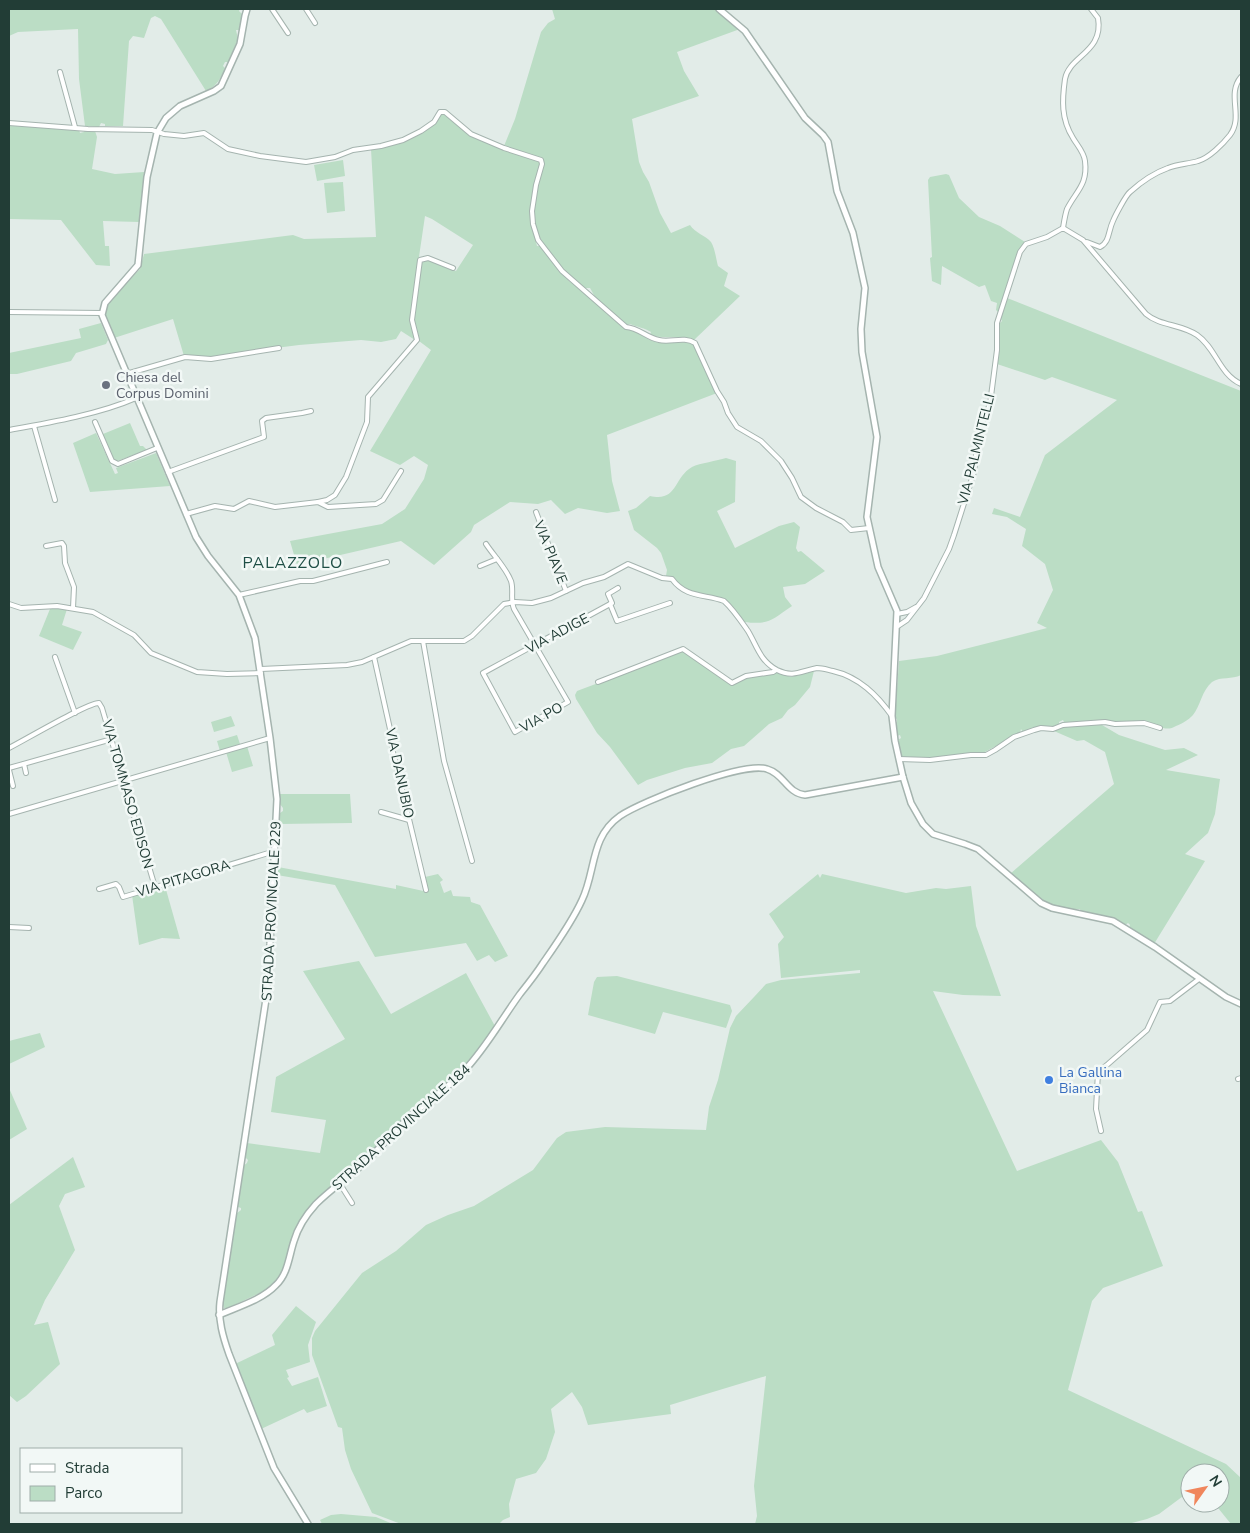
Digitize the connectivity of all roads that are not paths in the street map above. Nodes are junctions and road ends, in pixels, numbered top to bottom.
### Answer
1 (247, 9) edge
2 (272, 9) edge
3 (313, 9) edge
4 (719, 9) edge
5 (1091, 9) edge
6 (307, 10) edge
7 (315, 23) dead end
8 (288, 33) dead end
9 (60, 72) dead end
10 (1241, 77) edge
11 (9, 123) edge
12 (75, 127) junction
13 (158, 131) junction
14 (1063, 228) junction
15 (1083, 240) junction
16 (453, 268) dead end
17 (9, 312) edge
18 (102, 313) junction
19 (279, 348) dead end
20 (126, 374) junction
21 (1241, 384) edge
22 (136, 398) junction
23 (311, 411) dead end
24 (95, 422) dead end
25 (34, 426) junction
26 (9, 430) edge
27 (264, 437) junction
28 (265, 444) dead end
29 (157, 448) junction
30 (401, 470) dead end
31 (168, 472) junction
32 (55, 500) dead end
33 (318, 502) junction
34 (536, 512) dead end
35 (186, 514) junction
36 (869, 528) junction
37 (486, 544) dead end
38 (46, 546) dead end
39 (497, 559) junction
40 (387, 562) dead end
41 (480, 566) dead end
42 (618, 588) dead end
43 (566, 591) junction
44 (240, 596) junction
45 (511, 602) junction
46 (670, 603) dead end
47 (9, 604) edge
48 (610, 604) junction
49 (918, 606) junction
50 (73, 608) junction
51 (898, 614) junction
52 (898, 626) junction
53 (424, 641) junction
54 (534, 645) junction
55 (55, 657) dead end
56 (374, 657) junction
57 (776, 670) junction
58 (261, 671) junction
59 (598, 682) dead end
60 (75, 713) junction
61 (892, 716) junction
62 (1160, 728) dead end
63 (514, 732) joint
64 (270, 738) junction
65 (112, 739) junction
66 (9, 748) edge
67 (899, 759) junction
68 (24, 764) junction
69 (9, 769) edge
70 (26, 773) dead end
71 (903, 777) junction
72 (124, 781) junction
73 (14, 786) dead end
74 (381, 812) dead end
75 (9, 814) edge
76 (409, 820) junction
77 (275, 851) junction
78 (472, 861) dead end
79 (155, 886) junction
80 (99, 889) dead end
81 (426, 890) dead end
82 (9, 927) edge
83 (29, 928) dead end
84 (1199, 979) junction
85 (1241, 1004) edge
86 (1101, 1131) dead end
87 (340, 1184) junction
88 (352, 1203) dead end
89 (219, 1315) junction
90 (308, 1524) edge

1 - 13 street
2 - 8 street
3 - 6 street
4 - 36 street
5 - 14 street
6 - 7 street
9 - 12 street
10 - 15 street
11 - 12 street
12 - 13 street
13 - 18 street
13 - 36 street
14 - 15 street
14 - 49 street, VIA PALMINTELLI
15 - 21 street
16 - 33 street
17 - 18 street
18 - 20 street, STRADA PROVINCIALE 229
19 - 20 street
20 - 22 street, STRADA PROVINCIALE 229
22 - 25 street
22 - 29 street, STRADA PROVINCIALE 229
23 - 27 street
24 - 29 street
25 - 26 street
25 - 32 street
27 - 28 street
27 - 31 street
29 - 31 street, STRADA PROVINCIALE 229
30 - 33 street
31 - 35 street, STRADA PROVINCIALE 229
33 - 35 street
34 - 43 street, VIA PIAVE
35 - 44 street, STRADA PROVINCIALE 229
36 - 51 street
37 - 39 street
38 - 50 street
39 - 41 street
39 - 45 street
40 - 44 street
42 - 48 street
43 - 45 street
43 - 57 street
44 - 58 street, STRADA PROVINCIALE 229
45 - 53 street
45 - 54 street
46 - 48 street
47 - 50 street
48 - 54 street, VIA ADIGE
49 - 51 street
49 - 52 street, VIA PALMINTELLI
50 - 58 street
51 - 52 street
52 - 61 street
53 - 56 street
53 - 78 street
54 - 63 street, VIA ADIGE
54 - 63 street, VIA PO
55 - 60 street
56 - 58 street
56 - 76 street, VIA DANUBIO
57 - 59 street
57 - 61 street
58 - 64 street, STRADA PROVINCIALE 229
60 - 65 street, VIA TOMMASO EDISON
60 - 66 street
61 - 67 street
62 - 67 street
64 - 72 street
64 - 77 street, STRADA PROVINCIALE 229
65 - 68 street
65 - 72 street, VIA TOMMASO EDISON
67 - 71 street
68 - 69 street
68 - 70 street
69 - 73 street
71 - 84 street
71 - 87 street, STRADA PROVINCIALE 184
72 - 75 street
72 - 79 street, VIA TOMMASO EDISON
74 - 76 street
76 - 81 street, VIA DANUBIO
77 - 79 street, VIA PITAGORA
77 - 89 street, STRADA PROVINCIALE 229
79 - 80 street, VIA PITAGORA
82 - 83 street
84 - 85 street
84 - 86 street
87 - 88 street
87 - 89 street, STRADA PROVINCIALE 184
89 - 90 street, STRADA PROVINCIALE 229

